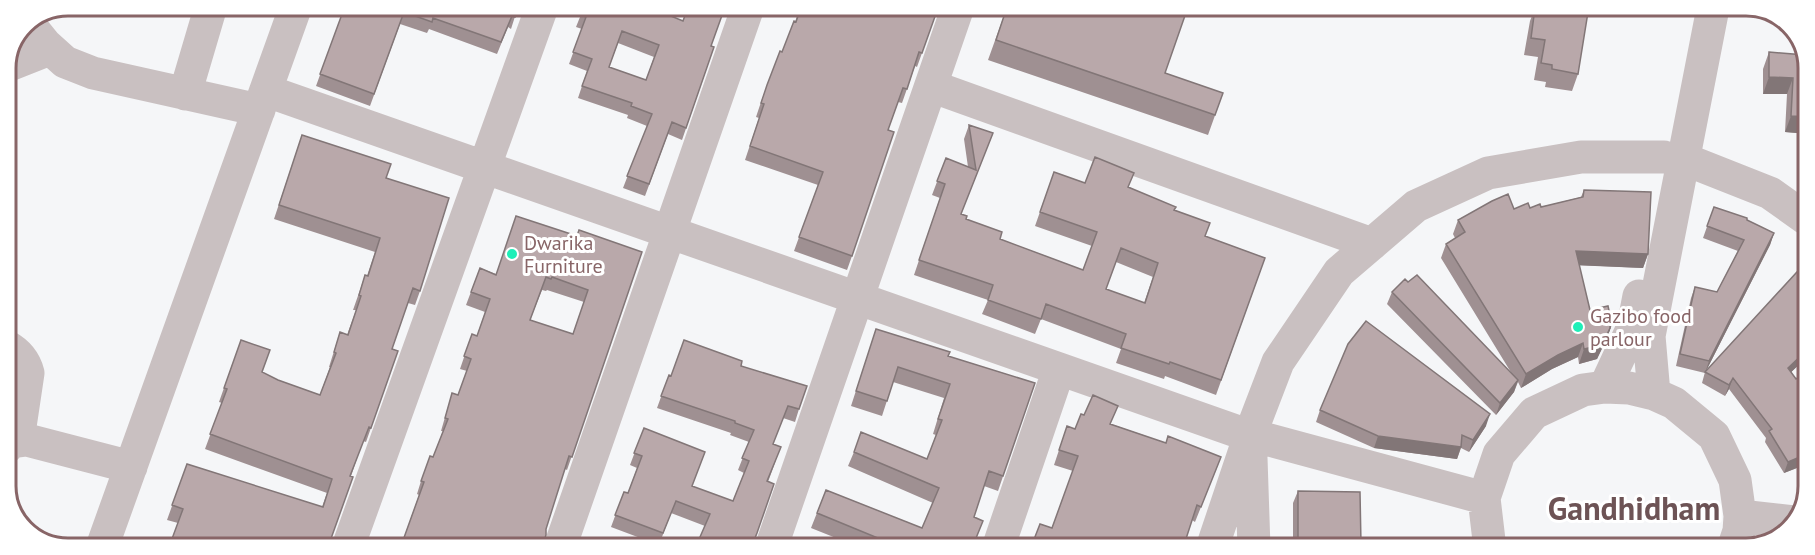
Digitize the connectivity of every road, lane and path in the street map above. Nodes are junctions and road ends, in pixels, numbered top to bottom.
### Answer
1 (208, 16) edge
2 (292, 16) edge
3 (539, 16) edge
4 (744, 16) edge
5 (955, 16) edge
6 (1691, 16) edge
7 (1711, 16) edge
8 (34, 30) edge
9 (50, 49) junction
10 (17, 62) edge
11 (931, 86) junction
12 (185, 94) junction
13 (263, 100) junction
14 (1674, 158) junction
15 (485, 167) junction
16 (1798, 213) edge
17 (669, 232) junction
18 (1372, 244) junction
19 (857, 298) junction
20 (17, 354) edge
21 (1059, 369) junction
22 (1605, 387) junction
23 (1654, 394) junction
24 (17, 423) edge
25 (1250, 435) junction
26 (17, 443) edge
27 (131, 468) junction
28 (1484, 498) junction
29 (1740, 516) junction
30 (1785, 521) edge
31 (105, 538) edge
32 (351, 538) edge
33 (563, 538) edge
34 (774, 538) edge
35 (1001, 538) edge
36 (1215, 538) edge
37 (1254, 538) edge
38 (1489, 538) edge
39 (1737, 538) edge

1 - 12 street
2 - 13 street
3 - 15 street
4 - 17 street
5 - 11 street
6 - 14 street
7 - 14 street
8 - 9 street
9 - 10 street
9 - 12 street
11 - 18 street
11 - 19 street
12 - 13 street
13 - 15 street
13 - 27 street
14 - 16 street
14 - 18 street
14 - 22 street
14 - 23 street
15 - 17 street
15 - 32 street
17 - 19 street
17 - 33 street
18 - 25 street
19 - 21 street
19 - 34 street
20 - 24 street
21 - 25 street
21 - 35 street
22 - 23 street
22 - 28 street
23 - 29 street
25 - 28 street
25 - 36 street
25 - 37 street
26 - 27 street
27 - 31 street
28 - 38 street
29 - 30 street
29 - 39 street

